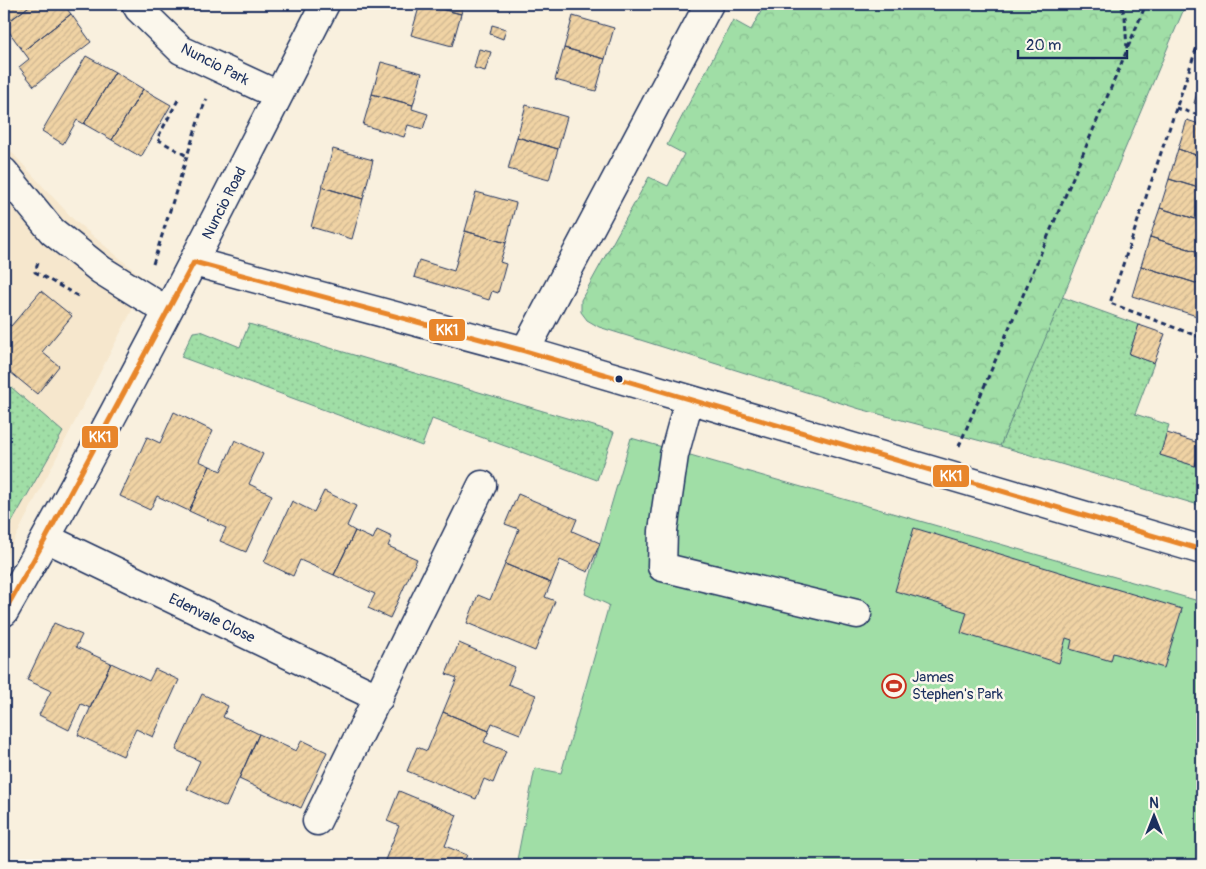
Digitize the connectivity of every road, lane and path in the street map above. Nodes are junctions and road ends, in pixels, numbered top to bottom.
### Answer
1 (136, 4) edge
2 (325, 4) edge
3 (709, 4) edge
4 (1121, 4) edge
5 (1146, 4) edge
6 (1202, 32) edge
7 (1127, 50) junction
8 (220, 68) junction
9 (278, 96) junction
10 (178, 100) dead end
11 (1176, 108) junction
12 (1202, 116) edge
13 (187, 156) junction
14 (4, 172) edge
15 (194, 262) junction
16 (142, 296) junction
17 (167, 311) junction
18 (1202, 338) edge
19 (525, 351) junction
20 (689, 400) junction
21 (947, 475) junction
22 (482, 484) dead end
23 (46, 538) junction
24 (1202, 550) edge
25 (4, 612) edge
26 (857, 614) dead end
27 (379, 698) junction
28 (317, 822) dead end

1 - 8 street, Nuncio Park
2 - 9 street, Nuncio Road
3 - 19 street
4 - 7 path
5 - 7 path
6 - 11 path
7 - 21 path
8 - 9 street, Nuncio Park
8 - 13 path
9 - 15 street, Nuncio Road
10 - 13 path
11 - 12 path
11 - 18 path
13 - 16 path
14 - 16 street
15 - 17 street, Nuncio Road
15 - 19 street
16 - 17 street
17 - 23 street, Nuncio Road
19 - 20 street
20 - 21 street
20 - 26 street
21 - 24 street
22 - 27 street
23 - 25 street, Nuncio Road
23 - 27 street, Edenvale Close
27 - 28 street

